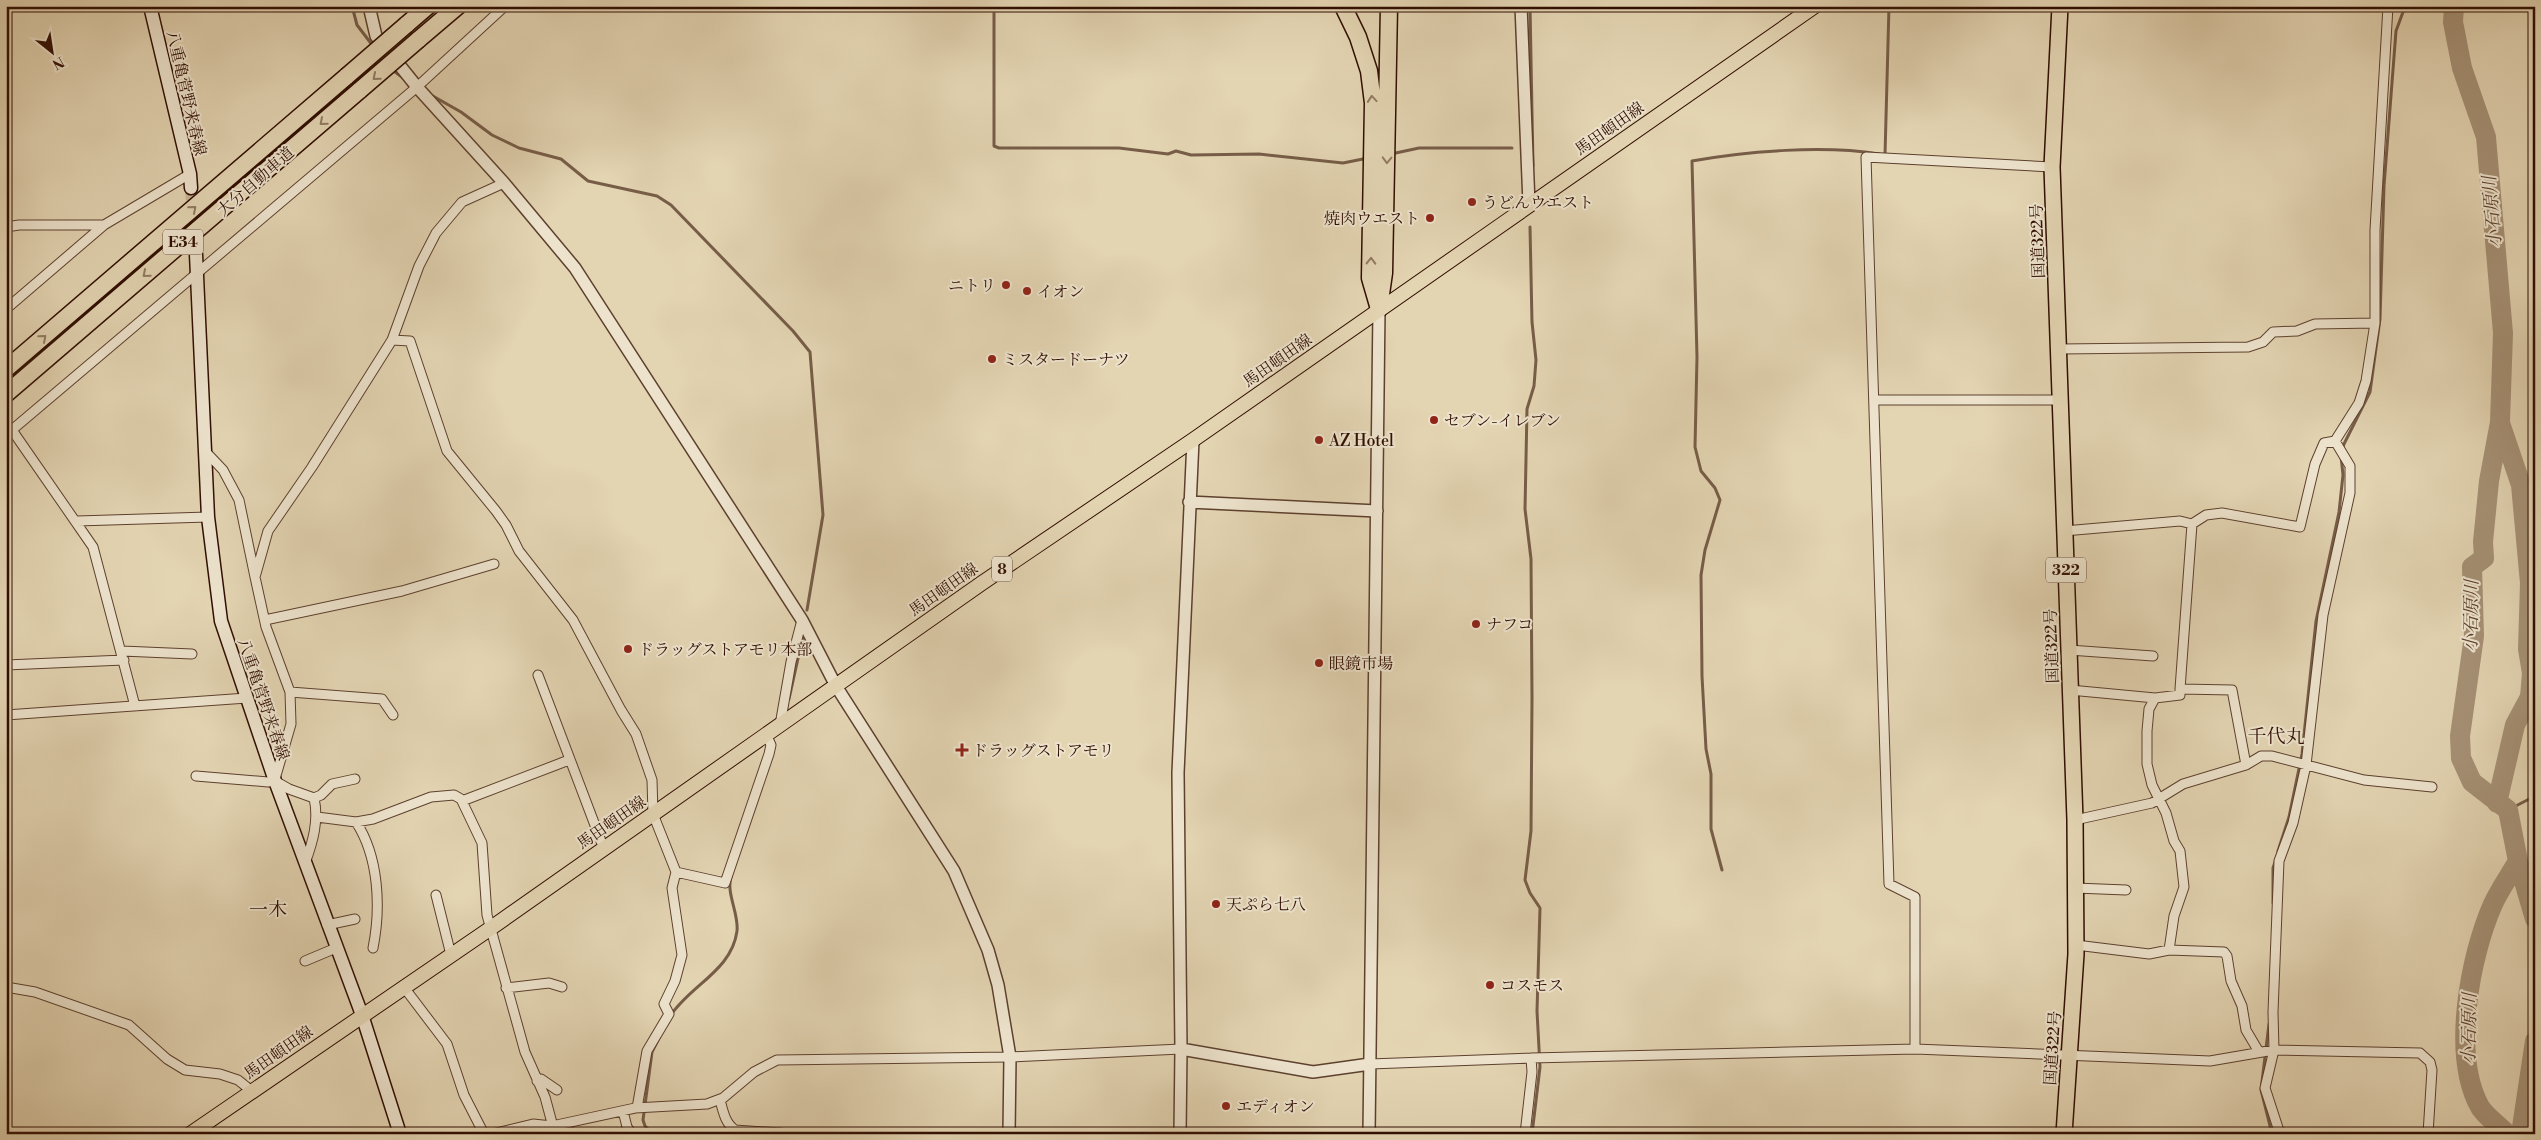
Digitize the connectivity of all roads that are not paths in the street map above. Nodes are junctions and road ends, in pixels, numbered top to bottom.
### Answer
1 (150, 6) edge
2 (369, 6) edge
3 (428, 6) edge
4 (458, 6) edge
5 (505, 6) edge
6 (1343, 6) edge
7 (1388, 6) edge
8 (1521, 6) edge
9 (1816, 6) edge
10 (2060, 6) edge
11 (2388, 6) edge
12 (418, 87) junction
13 (2052, 167) junction
14 (190, 174) junction
15 (504, 183) junction
16 (191, 188) tunnel mouth
17 (1529, 204) junction
18 (104, 225) junction
19 (6, 227) edge
20 (196, 254) tunnel mouth
21 (197, 273) junction
22 (6, 308) edge
23 (1379, 309) junction
24 (2375, 323) junction
25 (392, 340) junction
26 (2059, 349) junction
27 (6, 370) edge
28 (6, 394) edge
29 (1874, 400) junction
30 (2060, 400) junction
31 (9, 432) edge
32 (1192, 440) junction
33 (2337, 444) junction
34 (205, 450) junction
35 (1188, 502) junction
36 (1377, 511) junction
37 (208, 516) junction
38 (77, 521) junction
39 (2192, 524) junction
40 (2064, 531) junction
41 (494, 564) dead end
42 (255, 577) junction
43 (265, 620) junction
44 (802, 620) junction
45 (2069, 650) junction
46 (192, 654) dead end
47 (123, 655) junction
48 (2154, 656) dead end
49 (6, 665) edge
50 (538, 676) dead end
51 (836, 686) junction
52 (2180, 689) junction
53 (2070, 690) junction
54 (290, 692) junction
55 (248, 698) junction
56 (2155, 698) junction
57 (135, 706) junction
58 (6, 715) edge
59 (393, 715) dead end
60 (780, 725) junction
61 (766, 734) junction
62 (569, 760) junction
63 (2303, 764) junction
64 (2246, 765) junction
65 (196, 776) dead end
66 (355, 779) dead end
67 (275, 781) junction
68 (2432, 786) dead end
69 (2159, 797) junction
70 (314, 798) junction
71 (462, 801) junction
72 (653, 814) junction
73 (316, 817) junction
74 (2075, 820) junction
75 (356, 822) junction
76 (604, 849) junction
77 (304, 863) junction
78 (676, 872) junction
79 (2075, 888) junction
80 (2126, 890) dead end
81 (436, 895) dead end
82 (354, 919) dead end
83 (327, 925) junction
84 (491, 928) junction
85 (2076, 945) junction
86 (336, 948) junction
87 (373, 948) dead end
88 (2169, 950) junction
89 (451, 954) junction
90 (305, 961) dead end
91 (403, 986) junction
92 (6, 987) edge
93 (562, 987) dead end
94 (506, 988) junction
95 (362, 1014) junction
96 (1181, 1049) junction
97 (1915, 1049) junction
98 (2266, 1051) junction
99 (1010, 1057) junction
100 (1537, 1057) junction
101 (2068, 1057) junction
102 (1370, 1064) junction
103 (537, 1081) junction
104 (557, 1090) dead end
105 (253, 1092) junction
106 (720, 1100) junction
107 (642, 1108) junction
108 (624, 1111) junction
109 (204, 1130) edge
110 (554, 1130) edge
111 (780, 1133) edge
112 (190, 1134) edge
113 (400, 1134) edge
114 (484, 1134) edge
115 (492, 1134) edge
116 (632, 1134) edge
117 (1009, 1134) edge
118 (1180, 1134) edge
119 (1369, 1134) edge
120 (1525, 1134) edge
121 (2064, 1134) edge
122 (2280, 1134) edge
123 (2428, 1134) edge

1 - 14 main road, 八重亀菅野来春線
2 - 12 street
27 -> 3 highway, 大分自動車道 / E34, bridge
4 -> 28 highway, 大分自動車道 / E34, bridge
5 - 12 street
23 -> 6 highway
7 -> 23 highway
8 - 17 street
9 - 17 main road, 馬田頓田線 / 8
10 - 13 highway, 国道322号 / 322
11 - 24 street
12 - 15 street
12 - 21 street
13 - 26 highway, 国道322号 / 322
13 - 29 street
14 - 16 main road, 八重亀菅野来春線
14 - 18 street
15 - 25 street
15 - 44 street
17 - 23 main road, 馬田頓田線 / 8
18 - 19 street
18 - 22 street
20 - 21 main road, 八重亀菅野来春線
21 - 31 street
21 - 34 main road, 八重亀菅野来春線
23 - 32 main road, 馬田頓田線 / 8
23 - 36 street
24 - 26 street
24 - 33 street
25 - 42 street
25 - 72 street
26 - 30 highway, 国道322号 / 322
29 - 30 street
29 - 97 street
30 - 40 highway, 国道322号 / 322
31 - 38 street
32 - 35 street
32 - 51 main road, 馬田頓田線 / 8
33 - 39 street
33 - 63 street
34 - 37 main road, 八重亀菅野来春線
34 - 42 street
35 - 36 street
35 - 96 street
36 - 102 street
37 - 38 street
37 - 55 main road, 八重亀菅野来春線
38 - 47 street
39 - 40 street
39 - 52 street
40 - 45 highway, 国道322号 / 322
41 - 43 street
42 - 43 street
43 - 54 street
44 - 51 street
44 - 60 street
45 - 48 street
45 - 53 highway, 国道322号 / 322
46 - 47 street
47 - 49 street
47 - 57 street
50 - 62 street
51 - 60 main road, 馬田頓田線 / 8
51 - 99 street
52 - 56 street
52 - 64 street
53 - 56 street
53 - 74 highway, 国道322号 / 322
54 - 59 street
54 - 67 street
55 - 57 street
55 - 67 main road, 八重亀菅野来春線
56 - 69 street
57 - 58 street
60 - 61 main road, 馬田頓田線 / 8
61 - 72 main road, 馬田頓田線 / 8
61 - 78 street
62 - 71 street
62 - 76 street
63 - 64 street
63 - 68 street
63 - 98 street
64 - 69 street
65 - 67 street
66 - 70 street
67 - 70 street
67 - 77 main road, 八重亀菅野来春線
69 - 74 street
69 - 88 street
70 - 73 street
71 - 75 street
71 - 84 street
72 - 76 main road, 馬田頓田線 / 8
72 - 78 street
73 - 75 street
73 - 77 street
74 - 79 highway, 国道322号 / 322
75 - 87 street
76 - 84 main road, 馬田頓田線 / 8
77 - 83 main road, 八重亀菅野来春線
78 - 107 street
79 - 80 street
79 - 85 highway, 国道322号 / 322
81 - 89 street
82 - 83 street
83 - 86 main road, 八重亀菅野来春線
84 - 89 main road, 馬田頓田線 / 8
84 - 94 street
85 - 88 street
85 - 101 highway, 国道322号 / 322
86 - 90 street
86 - 95 main road, 八重亀菅野来春線
88 - 98 street
89 - 91 main road, 馬田頓田線 / 8
91 - 95 main road, 馬田頓田線 / 8
91 - 114 street
92 - 105 street
93 - 94 street
94 - 103 street
95 - 105 main road, 馬田頓田線 / 8
95 - 113 main road, 八重亀菅野来春線
96 - 99 street
96 - 102 street
96 - 118 street
97 - 100 street
97 - 101 street
98 - 101 street
98 - 122 street
98 - 123 street
99 - 106 street
99 - 117 street
100 - 102 street
100 - 120 street
101 - 121 highway, 国道322号 / 322
102 - 119 street
103 - 104 street
103 - 110 street
105 - 109 main road, 馬田頓田線 / 8
106 - 107 street
106 - 111 street
107 - 108 street
108 - 110 street
108 - 116 street
109 - 112 main road, 馬田頓田線 / 8
110 - 115 street

